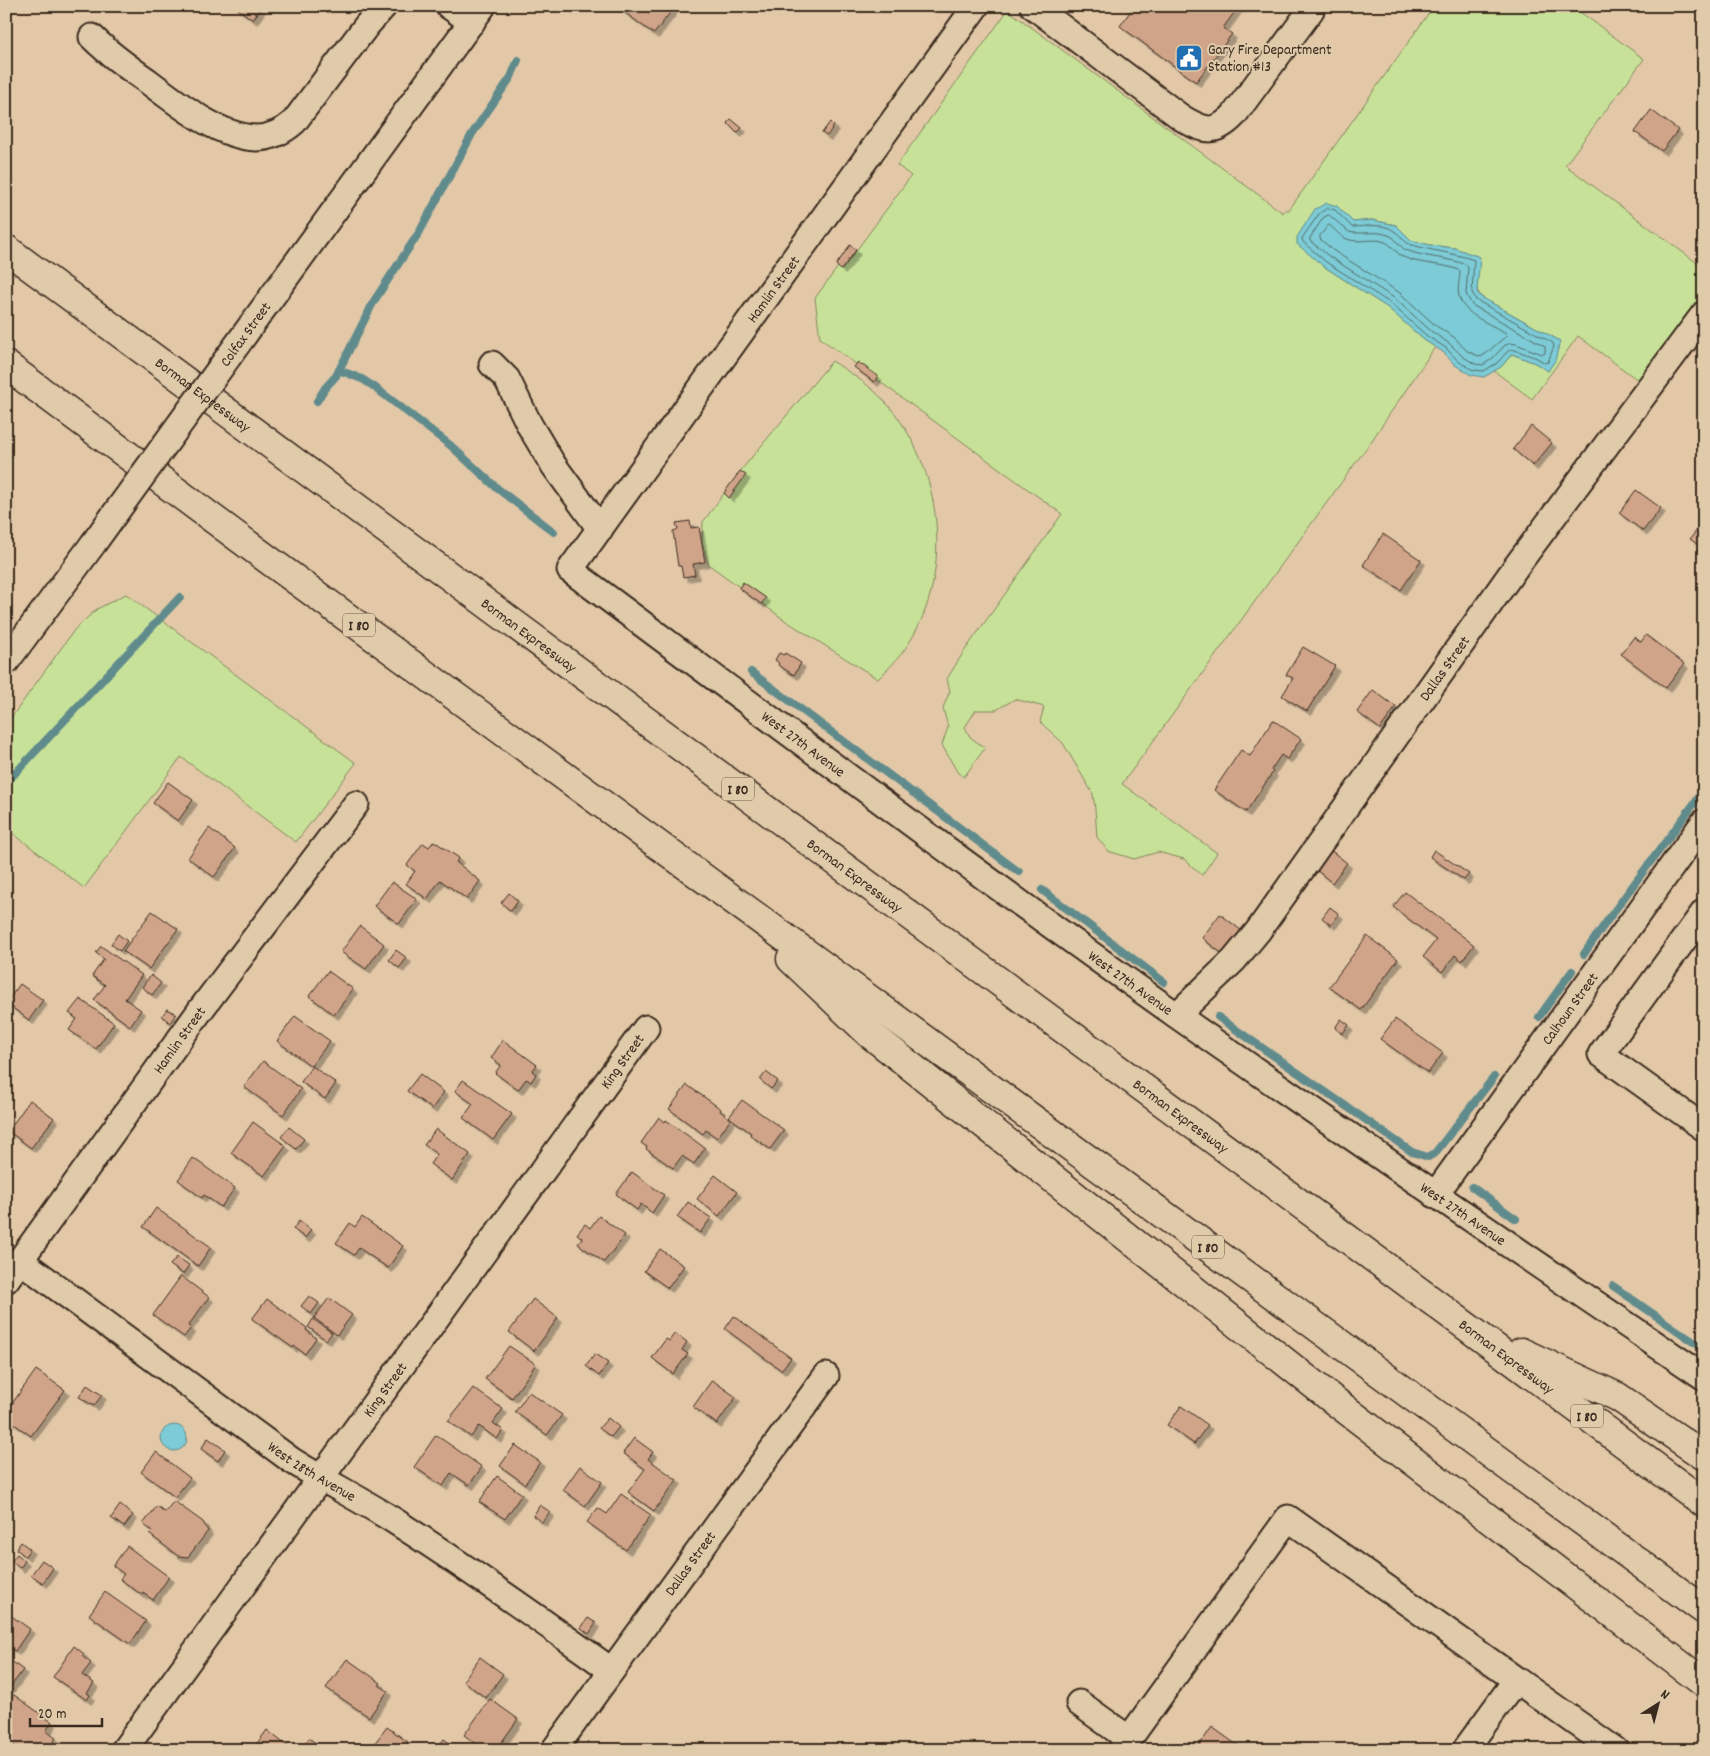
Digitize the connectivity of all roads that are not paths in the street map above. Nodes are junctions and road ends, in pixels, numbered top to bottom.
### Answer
1 (384, 6) edge
2 (448, 6) edge
3 (976, 6) edge
4 (1032, 6) edge
5 (1311, 10) dead end
6 (478, 14) edge
7 (92, 37) dead end
8 (6, 249) edge
9 (1704, 314) edge
10 (492, 364) dead end
11 (6, 365) edge
12 (600, 529) junction
13 (570, 570) joint
14 (6, 662) edge
15 (356, 804) dead end
16 (1704, 822) edge
17 (712, 884) junction
18 (1704, 912) edge
19 (1177, 1015) junction
20 (646, 1028) dead end
21 (1704, 1128) edge
22 (1435, 1195) junction
23 (13, 1271) edge
24 (1470, 1329) junction
25 (826, 1376) dead end
26 (1704, 1377) edge
27 (1704, 1456) edge
28 (321, 1479) junction
29 (1704, 1503) edge
30 (1704, 1610) edge
31 (611, 1670) junction
32 (1516, 1680) junction
33 (1698, 1680) edge
34 (1079, 1703) dead end
35 (1125, 1744) edge
36 (124, 1750) edge
37 (554, 1750) edge
38 (1466, 1750) edge
39 (1615, 1750) edge

1 - 7 street
2 - 6 street
3 - 12 street, Hamlin Street
4 - 5 street
6 - 14 street, Colfax Street, bridge
8 - 24 highway, Borman Expressway / I 80
9 - 19 street, Dallas Street
10 - 12 street
11 - 17 highway, I 80
12 - 13 street, Hamlin Street
13 - 19 street, West 27th Avenue
15 - 23 street, Hamlin Street
16 - 22 street, Calhoun Street
17 - 30 highway, I 80
17 - 33 highway
18 - 21 street
19 - 22 street, West 27th Avenue
20 - 28 street, King Street
22 - 26 street, West 27th Avenue
23 - 28 street, West 28th Avenue
24 - 27 highway
24 - 29 highway, Borman Expressway / I 80
25 - 31 street, Dallas Street
28 - 31 street, West 28th Avenue
28 - 36 street, King Street
31 - 37 street, Dallas Street
32 - 35 street
32 - 38 street
32 - 39 street
34 - 35 street

